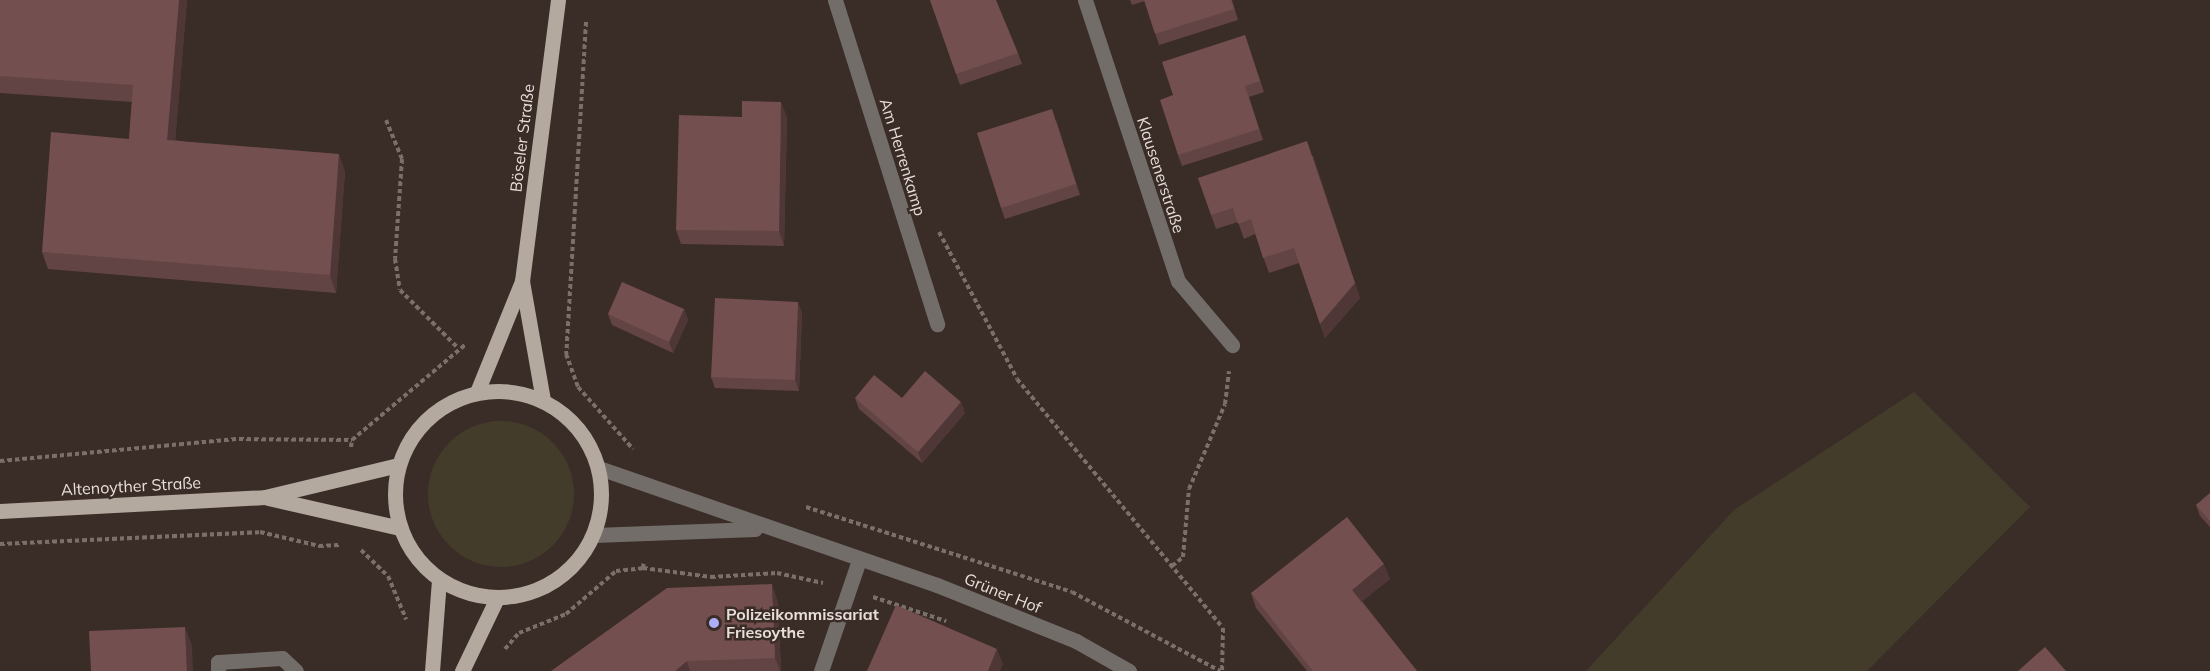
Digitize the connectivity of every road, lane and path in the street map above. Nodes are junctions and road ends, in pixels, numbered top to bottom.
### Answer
1 (558, 0) edge
2 (835, 0) edge
3 (1084, 0) edge
4 (586, 12) dead end
5 (386, 120) dead end
6 (930, 222) dead end
7 (522, 281) junction
8 (936, 324) dead end
9 (497, 345) junction
10 (1232, 345) joint
11 (458, 348) junction
12 (537, 350) junction
13 (566, 354) junction
14 (477, 392) junction
15 (543, 400) junction
16 (352, 440) junction
17 (0, 461) edge
18 (398, 465) junction
19 (599, 468) junction
20 (348, 475) junction
21 (650, 484) junction
22 (265, 497) junction
23 (0, 512) edge
24 (400, 528) junction
25 (761, 528) junction
26 (646, 533) junction
27 (594, 535) junction
28 (0, 544) edge
29 (859, 560) junction
30 (1172, 566) junction
31 (439, 579) junction
32 (497, 598) junction
33 (436, 634) junction
34 (478, 644) junction
35 (218, 671) edge
36 (296, 671) edge
37 (432, 671) edge
38 (462, 671) edge
39 (821, 671) edge
40 (1129, 671) edge
41 (1222, 671) edge

1 - 7 main road, Böseler Straße
2 - 8 street, Am Herrenkamp
3 - 10 street, Klausenerstraße
4 - 13 path
5 - 11 path
6 - 30 path
7 - 9 main road, Böseler Straße
7 - 12 main road, Böseler Straße
9 - 11 path
9 - 14 main road, Böseler Straße
10 - 30 path
11 - 16 path
12 - 13 path
12 - 15 main road, Böseler Straße
13 - 21 path
14 - 15 main road
14 - 18 main road
15 - 19 main road
16 - 17 path
16 - 20 path
18 - 20 main road, Altenoyther Straße
18 - 24 main road
19 - 21 street, Grüner Hof
19 - 27 main road
20 - 22 main road, Altenoyther Straße
21 - 25 street, Grüner Hof
22 - 23 main road, Altenoyther Straße
22 - 24 main road, Altenoyther Straße
24 - 31 main road
25 - 26 street, Grüner Hof
25 - 29 street, Grüner Hof
26 - 27 street, Grüner Hof
26 - 34 path
27 - 32 main road
28 - 33 path
29 - 39 street
29 - 40 street, Grüner Hof
30 - 41 path
31 - 32 main road
31 - 33 main road
32 - 34 main road
33 - 37 main road
34 - 38 main road
35 - 36 street

